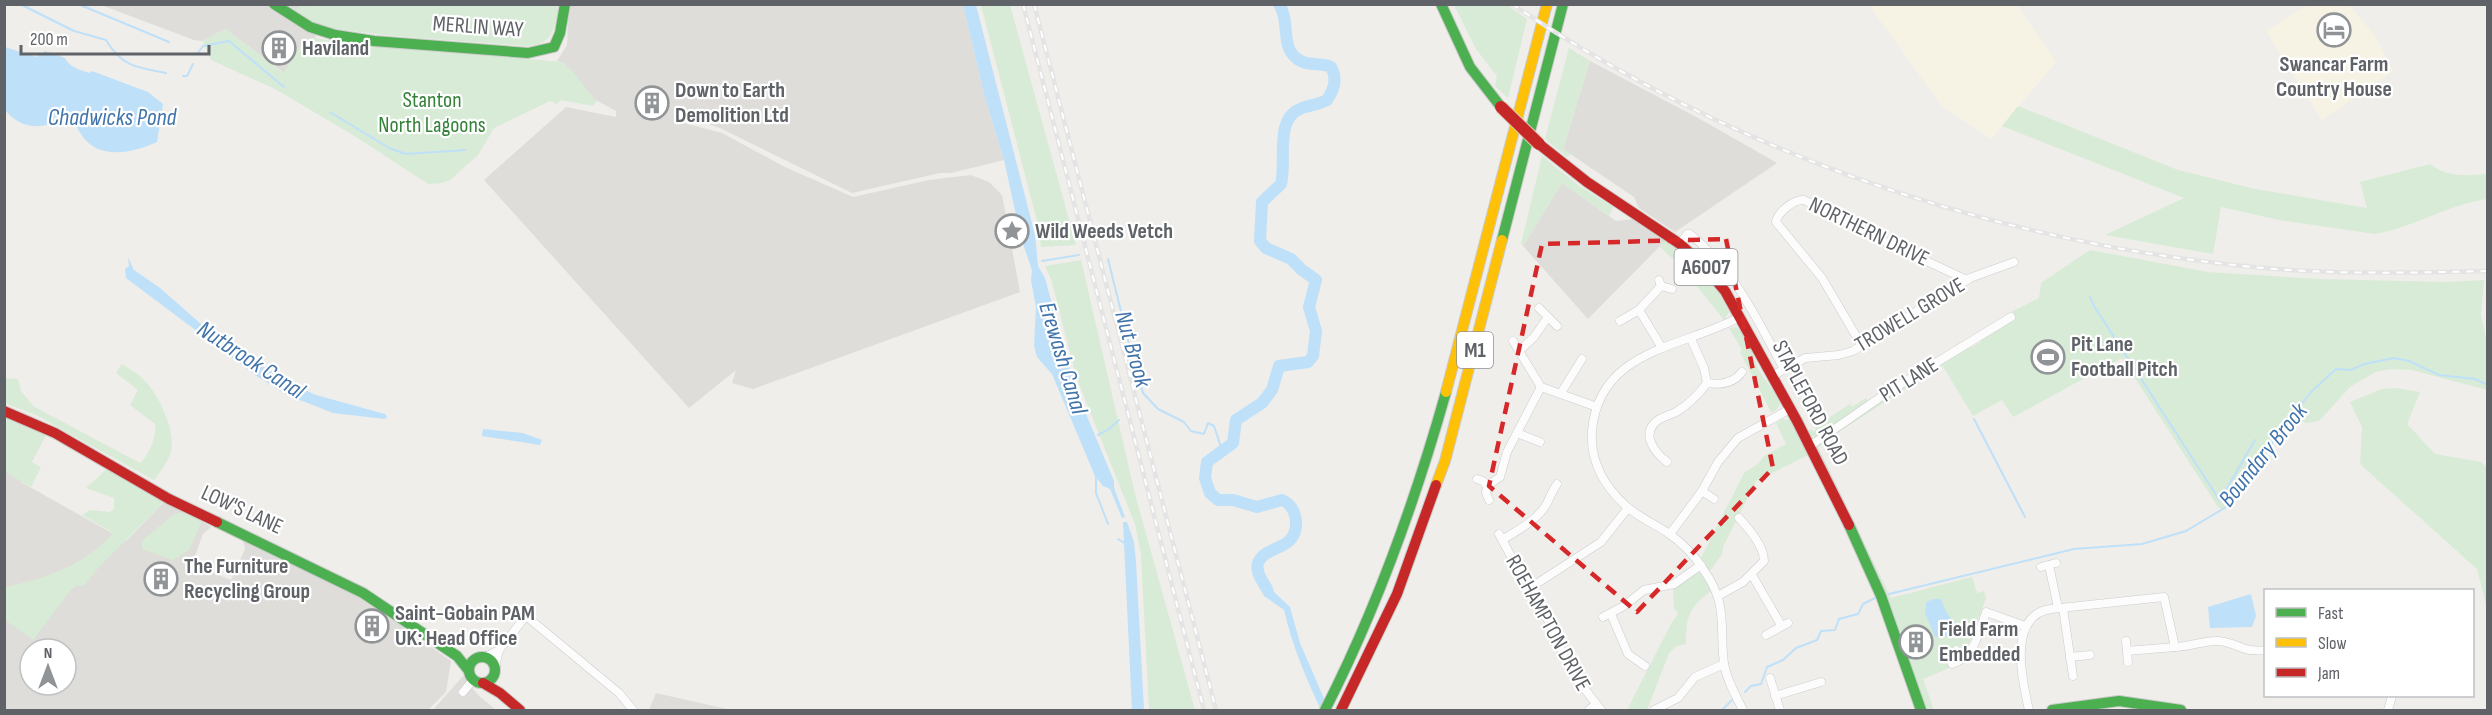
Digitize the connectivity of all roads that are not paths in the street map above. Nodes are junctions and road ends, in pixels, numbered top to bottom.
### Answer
1 (274, 4) edge
2 (565, 4) edge
3 (1441, 4) edge
4 (1547, 4) edge
5 (1563, 4) edge
6 (1680, 244) junction
7 (2014, 262) dead end
8 (1967, 280) junction
9 (1672, 290) dead end
10 (1539, 308) dead end
11 (1639, 310) junction
12 (1548, 316) junction
13 (1740, 317) junction
14 (2011, 317) dead end
15 (1620, 321) dead end
16 (1557, 326) dead end
17 (1691, 339) junction
18 (1513, 341) dead end
19 (1862, 346) junction
20 (1662, 348) junction
21 (1519, 351) junction
22 (1582, 359) dead end
23 (1784, 369) junction
24 (1772, 376) junction
25 (1741, 378) dead end
26 (1707, 383) junction
27 (1541, 387) junction
28 (1561, 393) junction
29 (1597, 407) junction
30 (1790, 409) junction
31 (4, 411) edge
32 (1517, 433) junction
33 (1539, 442) dead end
34 (1810, 446) junction
35 (1667, 462) dead end
36 (1477, 479) dead end
37 (1557, 484) dead end
38 (1487, 486) junction
39 (1702, 491) junction
40 (1714, 499) dead end
41 (1489, 500) dead end
42 (1628, 508) junction
43 (1739, 518) dead end
44 (1670, 534) junction
45 (1701, 565) junction
46 (2049, 565) dead end
47 (1752, 575) junction
48 (1533, 586) junction
49 (1718, 596) junction
50 (1989, 602) dead end
51 (2061, 608) junction
52 (1986, 612) junction
53 (2025, 626) junction
54 (1766, 635) dead end
55 (2126, 641) dead end
56 (2175, 647) junction
57 (499, 650) junction
58 (1956, 650) dead end
59 (2264, 650) edge
60 (2127, 651) junction
61 (2090, 655) dead end
62 (2070, 657) junction
63 (1962, 659) junction
64 (1642, 661) dead end
65 (2128, 662) dead end
66 (1724, 664) junction
67 (1952, 664) dead end
68 (482, 670) junction
69 (2073, 676) dead end
70 (1770, 678) dead end
71 (1821, 682) dead end
72 (463, 692) dead end
73 (1775, 696) junction
74 (1598, 707) edge
75 (1652, 708) edge
76 (2085, 708) edge
77 (1920, 709) edge
78 (520, 711) edge
79 (633, 711) edge
80 (1324, 711) edge
81 (1341, 711) edge
82 (1589, 711) edge
83 (1743, 711) edge
84 (1780, 711) edge
85 (2029, 711) edge
86 (2052, 711) edge
87 (2181, 711) edge

1 - 2 main road, MERLIN WAY
3 - 6 main road, STAPLEFORD ROAD / A6007, bridge
4 - 80 main road, M1
5 - 81 main road, M1
6 - 13 main road, STAPLEFORD ROAD / A6007
6 - 23 street, STAPLEFORD ROAD
7 - 8 street, TROWELL GROVE
8 - 19 street, TROWELL GROVE
8 - 19 street, NORTHERN DRIVE
9 - 11 street
10 - 12 street
11 - 15 street
11 - 20 street
12 - 16 street
12 - 21 street
13 - 17 street
13 - 24 main road, STAPLEFORD ROAD / A6007
14 - 34 street, PIT LANE
17 - 20 street
17 - 26 street
18 - 21 street
19 - 23 street, TROWELL GROVE
20 - 29 street
21 - 27 street
22 - 28 street
23 - 24 street, TROWELL GROVE
24 - 30 main road, STAPLEFORD ROAD / A6007
25 - 26 street
26 - 35 street
27 - 28 street
27 - 32 street
28 - 29 street
29 - 42 street
30 - 34 main road, STAPLEFORD ROAD / A6007
30 - 39 street
31 - 68 main road, LOW'S LANE
32 - 33 street
32 - 38 street
34 - 77 main road, STAPLEFORD ROAD / A6007
36 - 38 street
37 - 48 street, ROEHAMPTON DRIVE
38 - 41 street
39 - 40 street
39 - 44 street
42 - 44 street
42 - 48 street
43 - 47 street
44 - 45 street
45 - 49 street
45 - 64 street
46 - 51 street
47 - 49 street
47 - 54 street
48 - 74 street, ROEHAMPTON DRIVE
49 - 66 street
50 - 52 street
51 - 53 street
51 - 56 street
51 - 62 street
52 - 53 street
52 - 63 street
53 - 85 street
55 - 60 street
56 - 59 street
56 - 60 street
57 - 68 street
57 - 68 street
57 - 79 street
58 - 63 street
60 - 65 street
61 - 62 street
62 - 69 street
63 - 67 street
66 - 75 street
66 - 83 street
68 - 72 street
68 - 78 main road, LOW'S LANE
70 - 73 street
71 - 73 street
73 - 84 street
74 - 82 street
76 - 86 main road
76 - 87 main road

